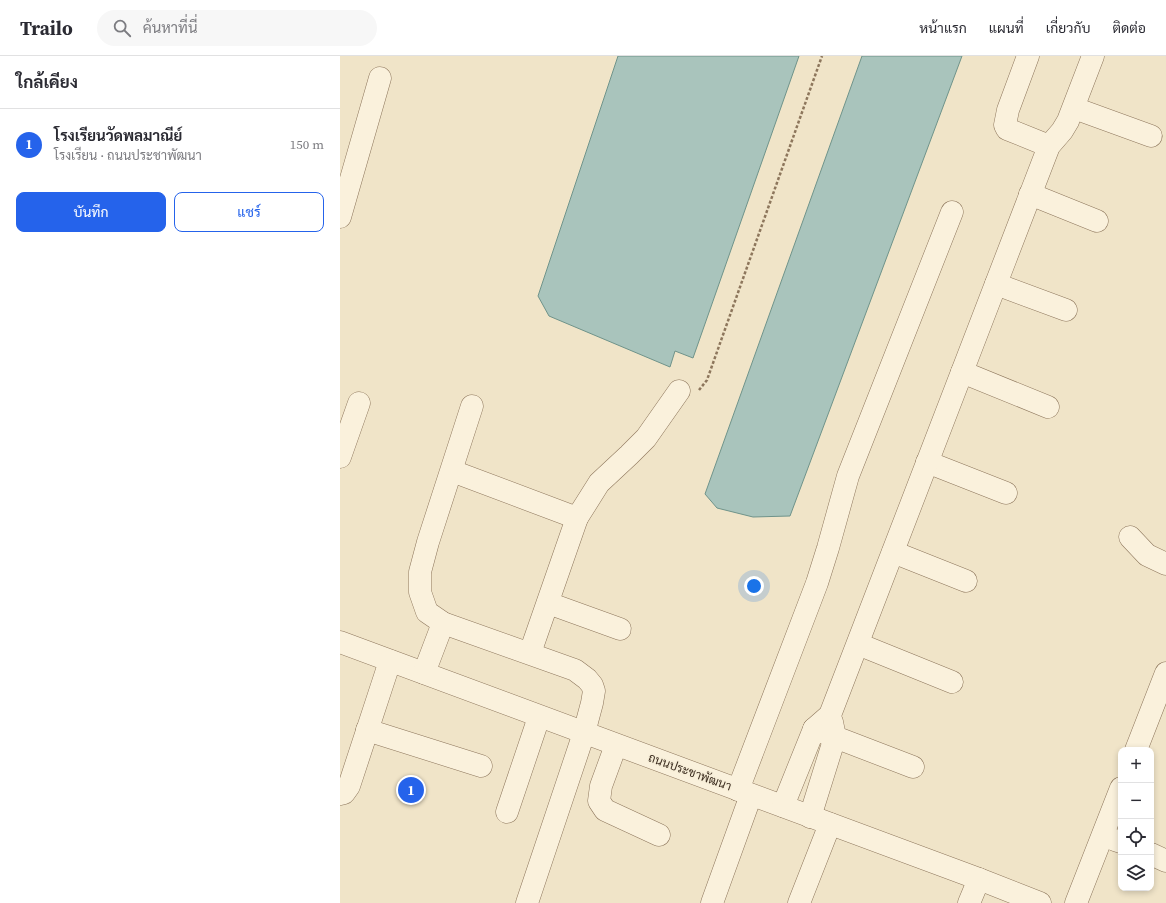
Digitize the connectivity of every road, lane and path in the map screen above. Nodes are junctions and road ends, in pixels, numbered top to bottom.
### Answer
1 (822, 56) edge
2 (1028, 56) edge
3 (1093, 56) edge
4 (380, 78) dead end
5 (1074, 108) junction
6 (1151, 136) dead end
7 (1049, 146) junction
8 (1030, 194) junction
9 (952, 212) dead end
10 (340, 217) edge
11 (1096, 221) dead end
12 (996, 284) junction
13 (1066, 310) dead end
14 (962, 372) junction
15 (688, 392) joint
16 (359, 403) dead end
17 (472, 406) dead end
18 (1048, 407) dead end
19 (340, 457) edge
20 (927, 462) junction
21 (452, 471) junction
22 (1006, 493) dead end
23 (577, 518) junction
24 (1130, 537) dead end
25 (893, 552) junction
26 (1166, 564) edge
27 (966, 581) dead end
28 (548, 603) junction
29 (443, 623) junction
30 (620, 629) dead end
31 (340, 642) edge
32 (858, 644) junction
33 (530, 654) junction
34 (390, 661) junction
35 (424, 673) junction
36 (1166, 673) edge
37 (952, 682) dead end
38 (1166, 712) edge
39 (830, 715) junction
40 (539, 717) junction
41 (814, 729) junction
42 (368, 730) junction
43 (584, 733) junction
44 (835, 736) junction
45 (616, 745) junction
46 (1137, 747) edge
47 (1153, 747) edge
48 (481, 766) dead end
49 (913, 767) dead end
50 (745, 792) junction
51 (340, 794) edge
52 (1118, 796) edge
53 (783, 806) junction
54 (507, 812) dead end
55 (810, 817) junction
56 (830, 824) junction
57 (658, 835) dead end
58 (1118, 838) edge
59 (1154, 855) edge
60 (1166, 860) edge
61 (979, 879) junction
62 (532, 902) edge
63 (712, 903) edge
64 (799, 903) edge
65 (969, 903) edge
66 (1040, 903) edge
67 (1076, 903) edge
68 (1090, 903) edge

1 - 15 path
2 - 7 street
3 - 5 street
4 - 10 street
5 - 6 street
5 - 7 street
7 - 8 street
8 - 11 street
8 - 12 street
9 - 50 street
12 - 13 street
12 - 14 street
14 - 18 street
14 - 20 street
15 - 23 street
16 - 19 street
17 - 21 street
20 - 22 street
20 - 25 street
21 - 23 street
21 - 29 street
23 - 28 street
24 - 26 street
25 - 27 street
25 - 32 street
28 - 30 street
28 - 33 street
29 - 33 street
29 - 35 street
31 - 34 street, ถนนประชาพัฒนา
32 - 37 street
32 - 39 street
33 - 43 street
34 - 35 street, ถนนประชาพัฒนา
34 - 42 street
35 - 40 street, ถนนประชาพัฒนา
36 - 46 street
38 - 47 street
39 - 41 street
39 - 44 street
40 - 43 street, ถนนประชาพัฒนา
40 - 54 street
41 - 44 street
41 - 53 street
42 - 48 street
42 - 51 street
43 - 45 street, ถนนประชาพัฒนา
43 - 62 street
44 - 49 street
44 - 55 street
45 - 50 street, ถนนประชาพัฒนา
45 - 57 street
50 - 53 street, ถนนประชาพัฒนา
50 - 63 street
52 - 67 street
53 - 55 street, ถนนประชาพัฒนา
55 - 56 street, ถนนประชาพัฒนา
56 - 61 street, ถนนประชาพัฒนา
56 - 64 street
58 - 68 street
59 - 60 street
61 - 65 street
61 - 66 street, ถนนประชาพัฒนา

